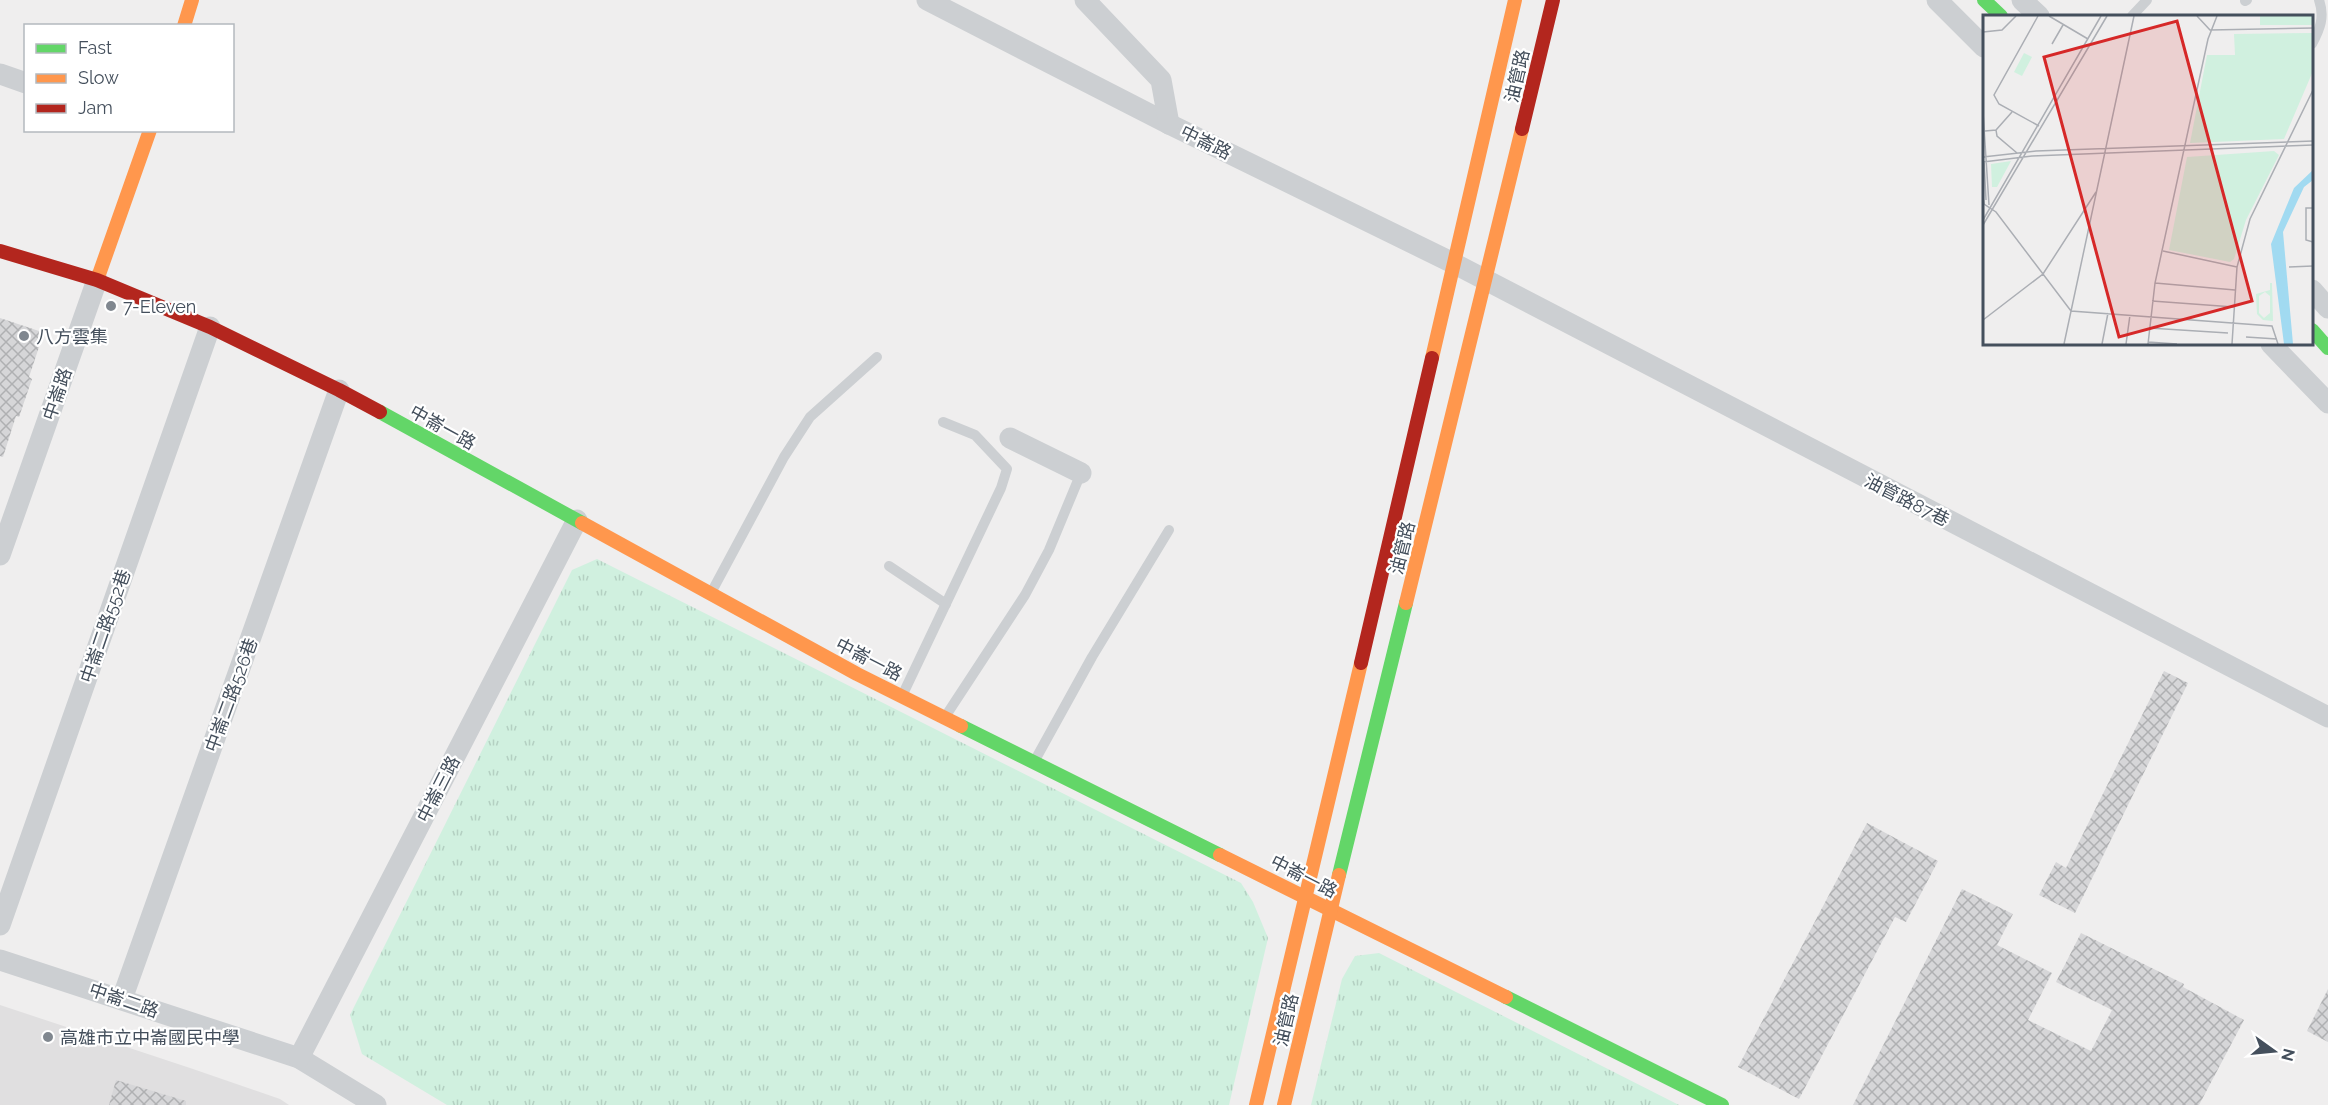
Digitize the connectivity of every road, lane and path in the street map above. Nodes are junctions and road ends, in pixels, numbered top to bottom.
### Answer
1 (192, 0) edge
2 (927, 0) edge
3 (1085, 0) edge
4 (1515, 0) edge
5 (1553, 0) edge
6 (1937, 0) edge
7 (1984, 0) edge
8 (2022, 0) edge
9 (2147, 0) edge
10 (2319, 0) edge
11 (2000, 15) edge
12 (2038, 15) edge
13 (2133, 15) edge
14 (185, 24) edge
15 (2313, 42) edge
16 (1983, 46) edge
17 (0, 74) edge
18 (24, 82) edge
19 (1169, 124) junction
20 (149, 132) edge
21 (2, 257) edge
22 (1453, 263) junction
23 (97, 280) junction
24 (1487, 282) junction
25 (2313, 291) edge
26 (2328, 308) edge
27 (210, 327) junction
28 (2313, 331) edge
29 (2272, 345) edge
30 (2328, 348) edge
31 (877, 357) dead end
32 (339, 390) junction
33 (2328, 403) edge
34 (943, 422) dead end
35 (1010, 438) dead end
36 (1081, 473) joint
37 (577, 520) junction
38 (1169, 530) dead end
39 (0, 555) edge
40 (889, 566) dead end
41 (711, 594) junction
42 (946, 604) junction
43 (902, 696) junction
44 (945, 717) junction
45 (2328, 717) edge
46 (1034, 762) junction
47 (1307, 897) junction
48 (1330, 909) junction
49 (0, 925) edge
50 (0, 960) edge
51 (122, 999) junction
52 (299, 1058) junction
53 (376, 1105) edge
54 (1256, 1105) edge
55 (1284, 1105) edge
56 (1722, 1105) edge

1 - 14 street
2 - 19 street, 中崙路
3 - 19 street
4 - 22 street, 油管路
5 - 24 street, 油管路
6 - 16 street
7 - 11 street
8 - 12 street
9 - 13 lane
10 - 15 lane
17 - 18 street
19 - 22 street, 中崙路
20 - 23 street, 中崙路
21 - 23 street, 中崙一路
22 - 24 street, 中崙路
22 - 47 street, 油管路
23 - 27 street, 中崙一路
23 - 39 street, 中崙路
24 - 45 street, 油管路87巷
24 - 48 street, 油管路
25 - 26 street
27 - 32 street, 中崙一路
27 - 49 street, 中崙二路552巷
28 - 30 street
29 - 33 street
31 - 41 lane
32 - 37 street, 中崙一路
32 - 51 street, 中崙二路526巷
34 - 42 lane
35 - 36 street
36 - 44 lane
37 - 41 street, 中崙一路
37 - 52 street, 中崙三路
38 - 46 lane
40 - 42 lane
41 - 43 street, 中崙一路
42 - 43 lane
43 - 44 street, 中崙一路
44 - 46 street, 中崙一路
46 - 47 street, 中崙一路
47 - 48 street, 中崙一路
47 - 54 street, 油管路
48 - 55 street, 油管路
48 - 56 street, 中崙一路
50 - 51 street, 中崙二路
51 - 52 street, 中崙二路
52 - 53 street, 中崙二路

